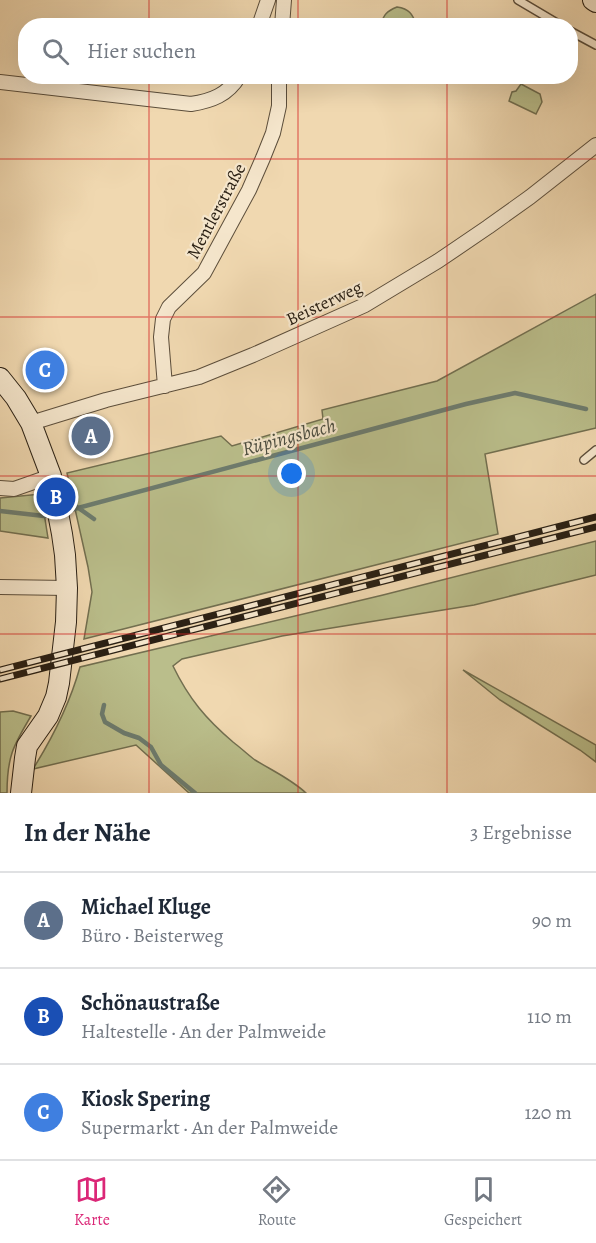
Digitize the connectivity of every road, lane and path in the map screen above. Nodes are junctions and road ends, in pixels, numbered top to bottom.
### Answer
1 (268, 0) edge
2 (284, 0) edge
3 (518, 0) edge
4 (262, 18) edge
5 (283, 18) edge
6 (548, 18) edge
7 (578, 35) edge
8 (596, 45) edge
9 (0, 82) edge
10 (234, 84) edge
11 (279, 84) edge
12 (596, 145) edge
13 (0, 378) edge
14 (165, 386) junction
15 (31, 423) junction
16 (596, 450) edge
17 (584, 460) dead end
18 (53, 484) junction
19 (0, 488) edge
20 (0, 586) edge
21 (67, 588) junction
22 (21, 793) edge

1 - 4 street
2 - 5 street
3 - 6 lane
7 - 8 lane
9 - 10 street
11 - 14 street, Mentlerstraße
12 - 14 street, Beisterweg
13 - 15 street
14 - 15 street, Beisterweg
15 - 18 street
16 - 17 lane
18 - 19 street
18 - 21 street
20 - 21 street
21 - 22 street

